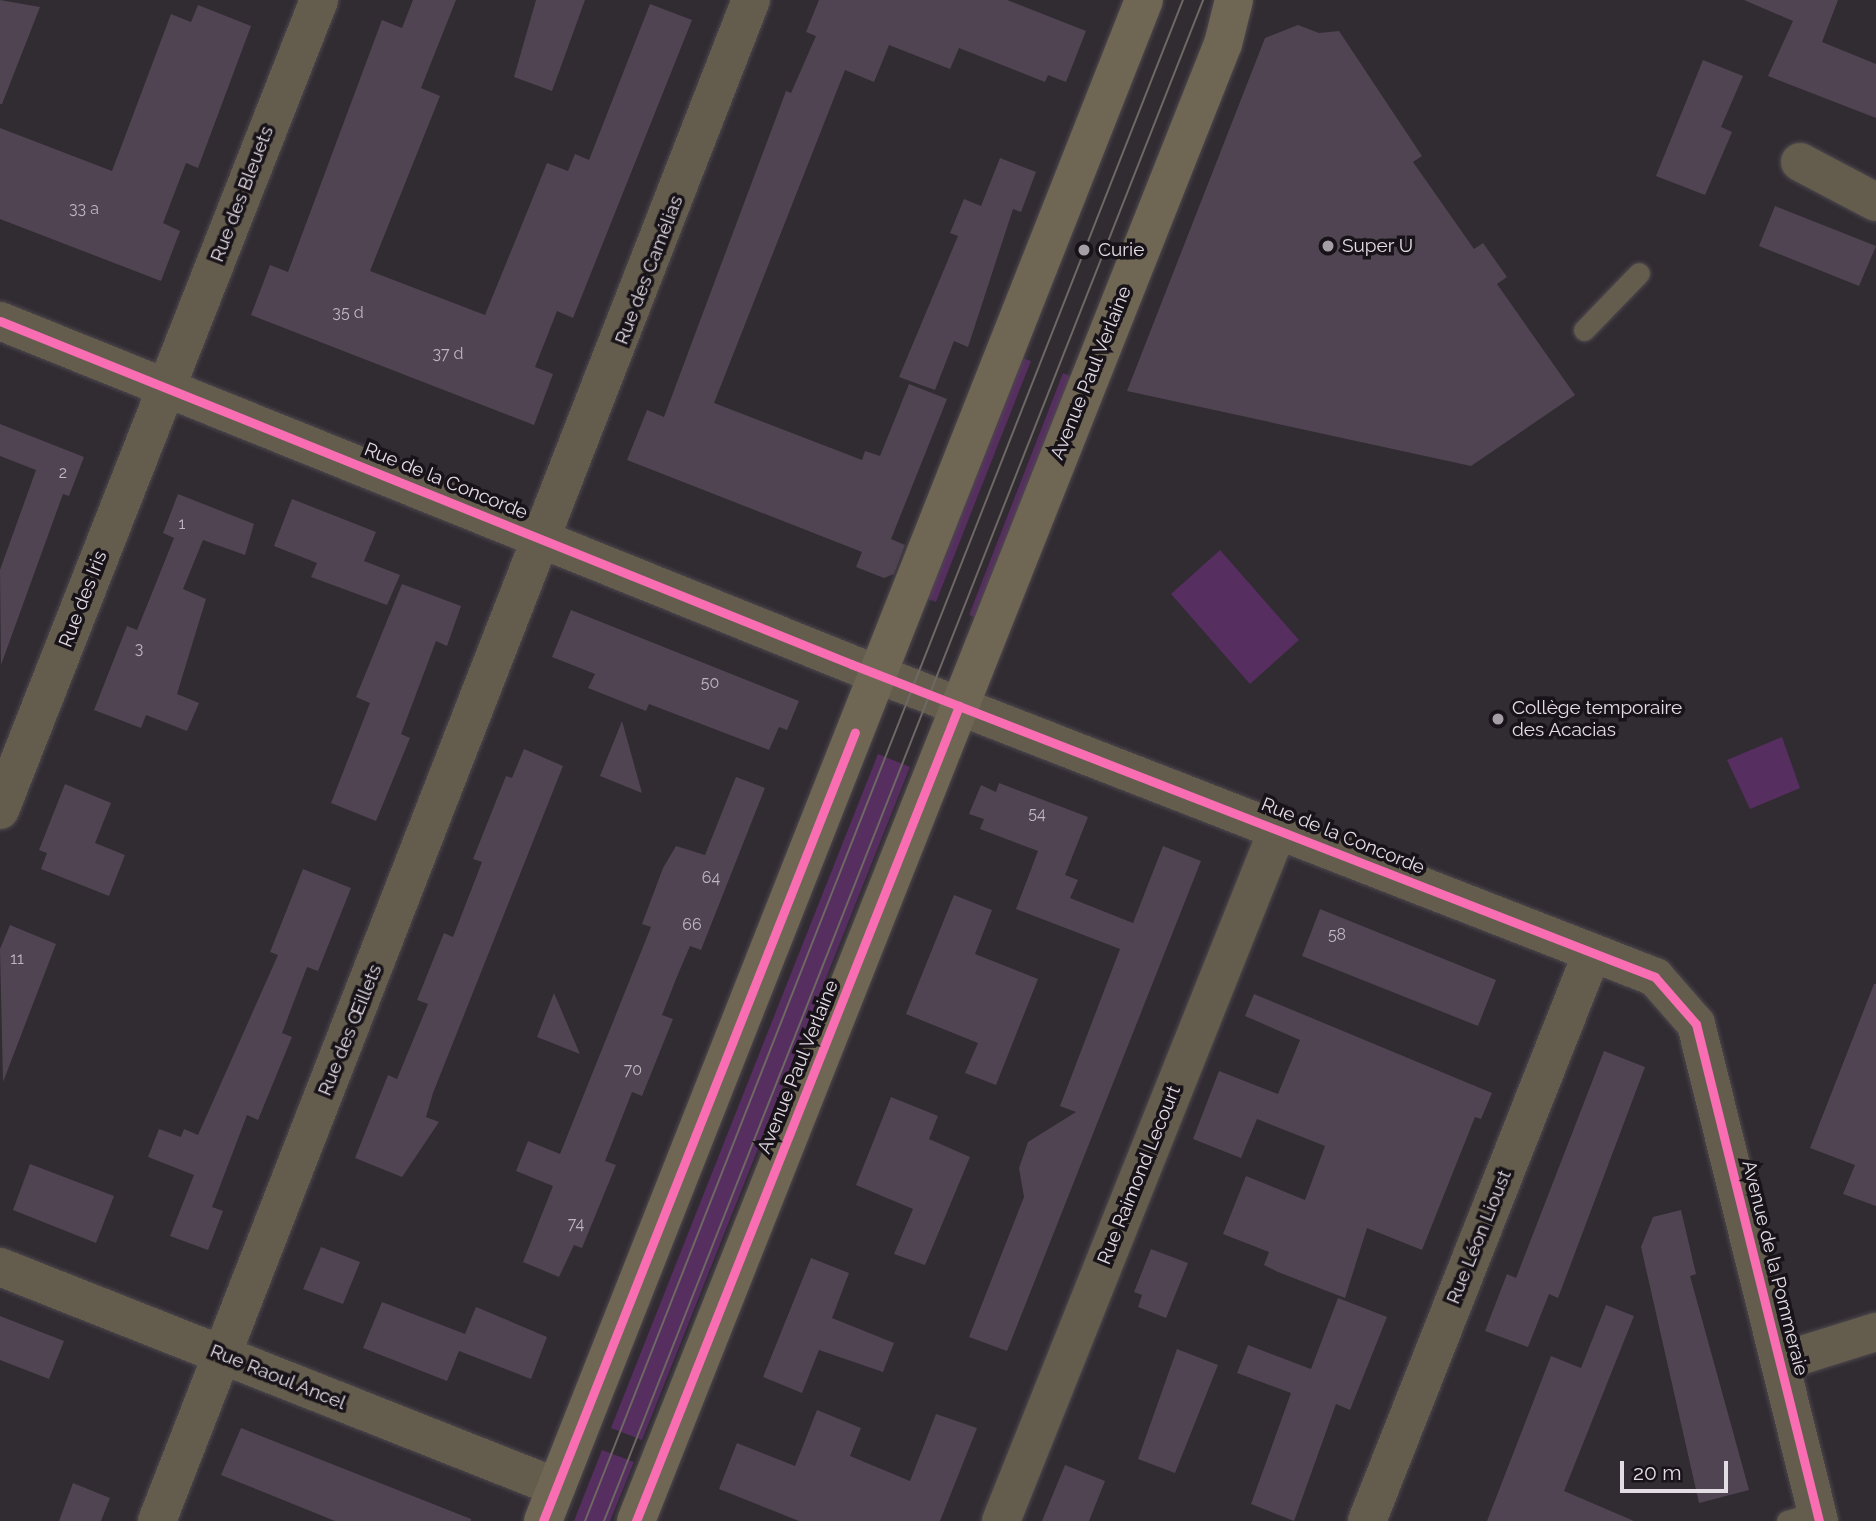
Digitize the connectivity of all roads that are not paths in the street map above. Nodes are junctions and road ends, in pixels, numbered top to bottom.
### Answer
1 (319, 0) edge
2 (751, 0) edge
3 (1144, 0) edge
4 (1234, 0) edge
5 (1800, 162) dead end
6 (1876, 202) edge
7 (1639, 273) dead end
8 (0, 321) edge
9 (1584, 330) dead end
10 (166, 388) junction
11 (544, 539) junction
12 (877, 674) junction
13 (959, 706) junction
14 (0, 810) edge
15 (1278, 829) junction
16 (1592, 953) junction
17 (1696, 1024) joint
18 (0, 1267) edge
19 (1876, 1332) edge
20 (222, 1355) junction
21 (1780, 1362) junction
22 (549, 1504) edge
23 (1808, 1518) edge
24 (641, 1520) edge
25 (157, 1521) edge
26 (1001, 1521) edge
27 (1367, 1521) edge

1 - 10 street, Rue des Bleuets
2 - 11 street, Rue des Camélias
3 - 12 street
4 - 13 street, Avenue Paul Verlaine
5 - 6 street
7 - 9 lane
8 - 10 street, Rue de la Concorde
10 - 11 street, Rue de la Concorde
10 - 14 street, Rue des Iris
11 - 12 street, Rue de la Concorde
11 - 20 street, Rue des Œillets
12 - 13 street
12 - 22 street
13 - 15 street, Rue de la Concorde
13 - 24 street, Avenue Paul Verlaine
15 - 16 street, Rue de la Concorde
15 - 26 street, Rue Raimond Lecourt
16 - 17 street, Rue de la Concorde
16 - 27 street, Rue Léon Lioust
17 - 21 street, Avenue de la Pommeraie
18 - 20 street, Rue Raoul Ancel
19 - 21 street
20 - 22 street, Rue Raoul Ancel
20 - 25 street, Rue des Œillets
21 - 23 street, Avenue de la Pommeraie

